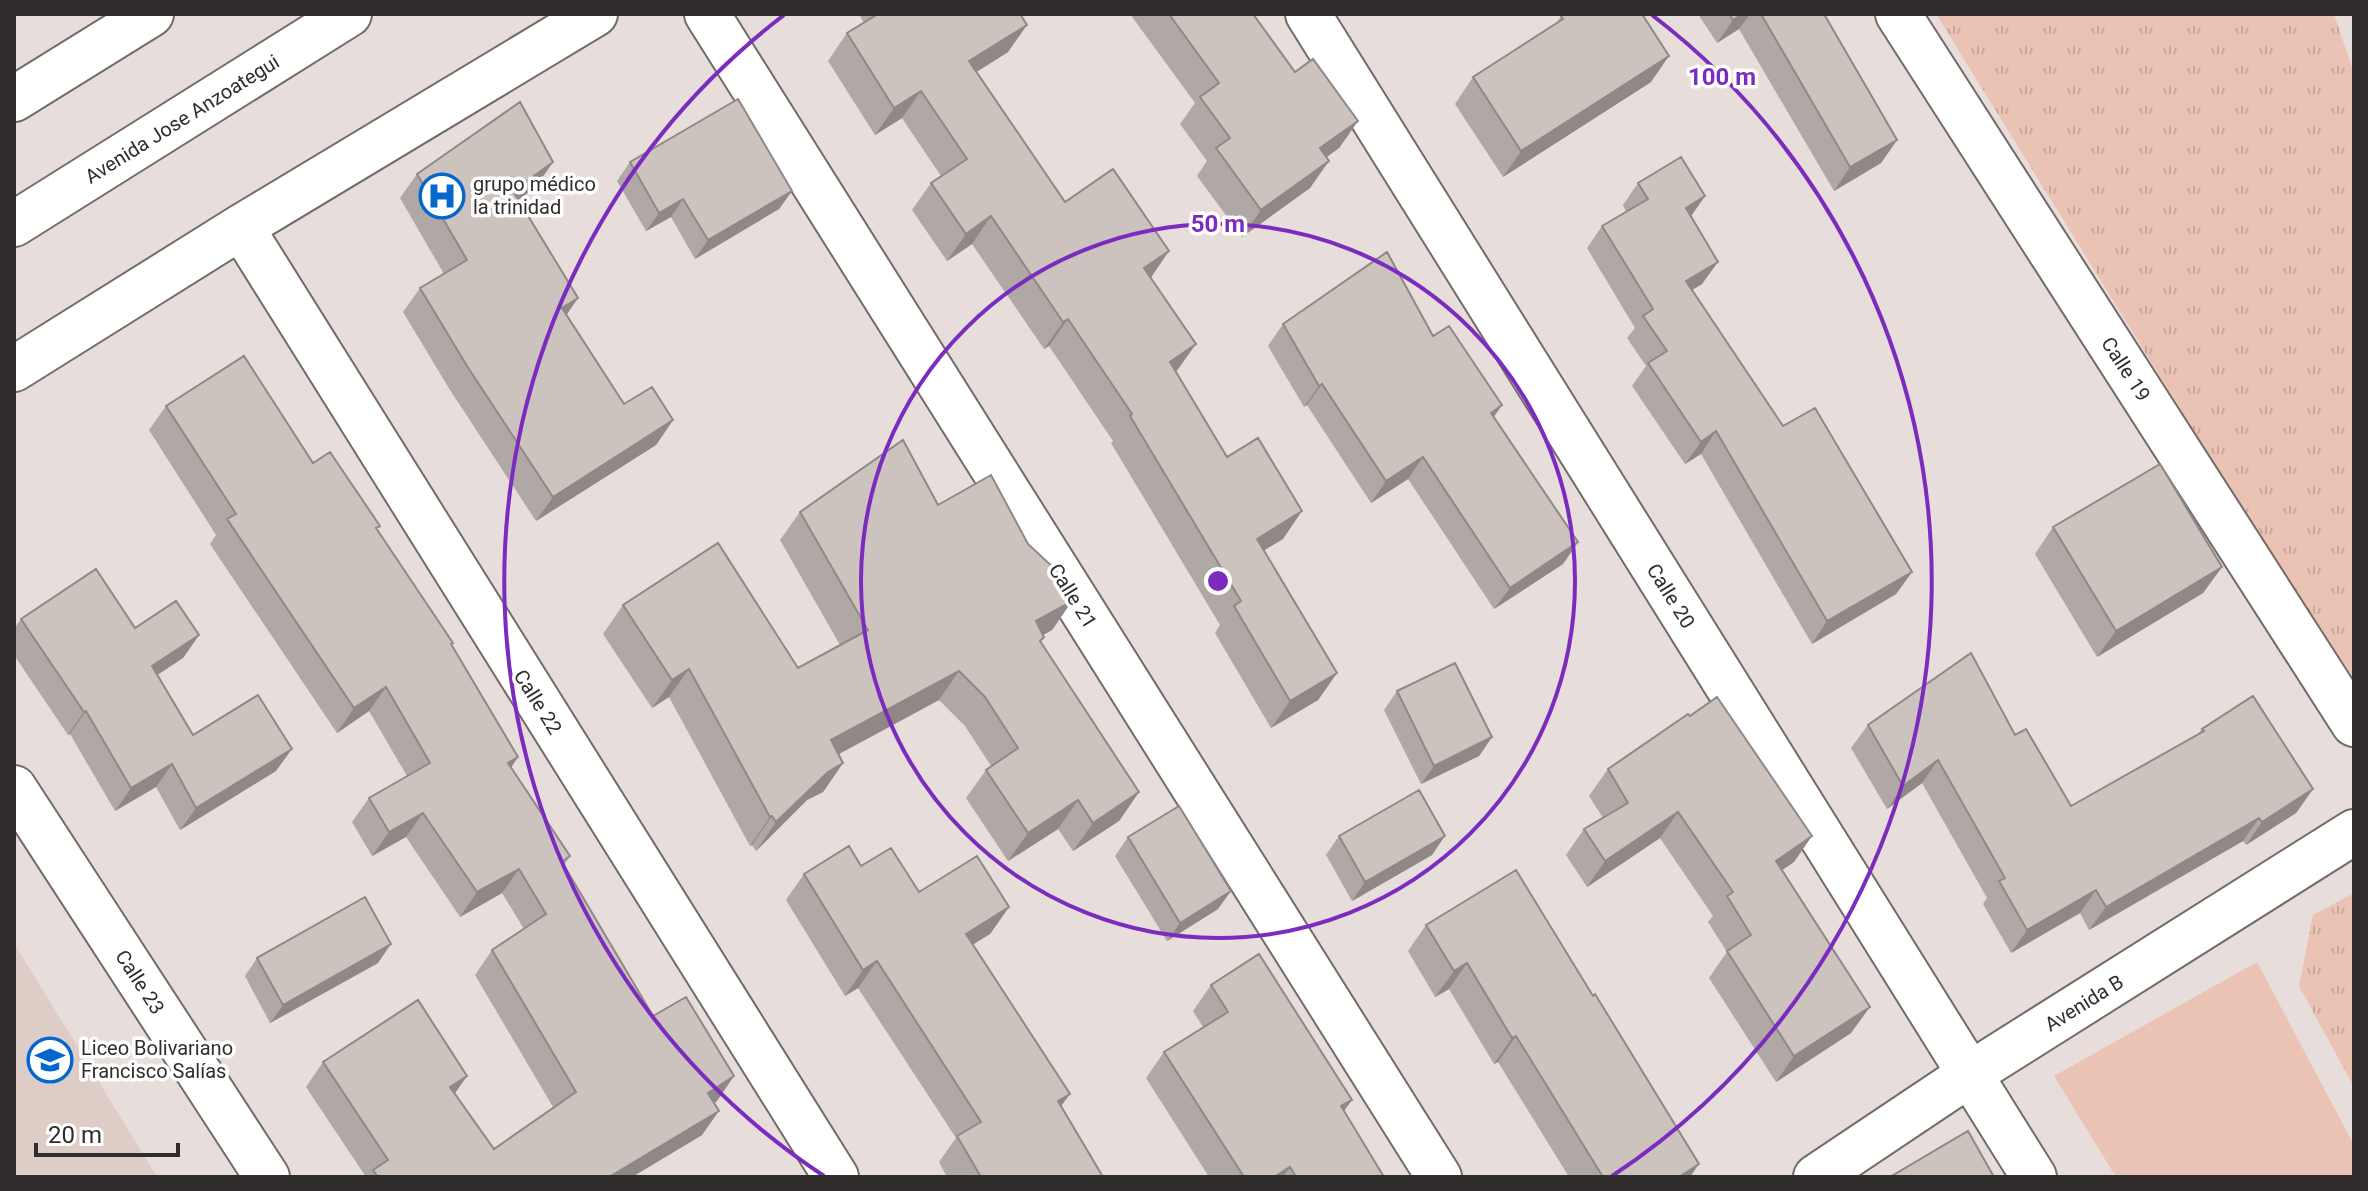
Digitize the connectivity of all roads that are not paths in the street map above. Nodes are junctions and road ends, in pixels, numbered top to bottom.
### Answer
1 (349, 14) edge
2 (595, 14) edge
3 (707, 14) edge
4 (1308, 14) edge
5 (1898, 14) edge
6 (148, 15) edge
7 (291, 29) edge
8 (14, 99) edge
9 (14, 224) edge
10 (241, 227) junction
11 (14, 369) edge
12 (2354, 724) edge
13 (14, 788) edge
14 (2354, 832) edge
15 (1970, 1074) junction
16 (267, 1177) edge
17 (836, 1177) edge
18 (1439, 1177) edge
19 (1816, 1177) edge
20 (2034, 1177) edge

1 - 7 street, Avenida Jose Anzoategui
2 - 10 street
3 - 18 street, Calle 21
4 - 15 street, Calle 20
5 - 12 street, Calle 19
6 - 8 street
7 - 9 street, Avenida Jose Anzoategui
10 - 11 street
10 - 17 street, Calle 22
13 - 16 street, Calle 23
14 - 15 street, Avenida B
15 - 19 street, Avenida B
15 - 20 street, Calle 20

